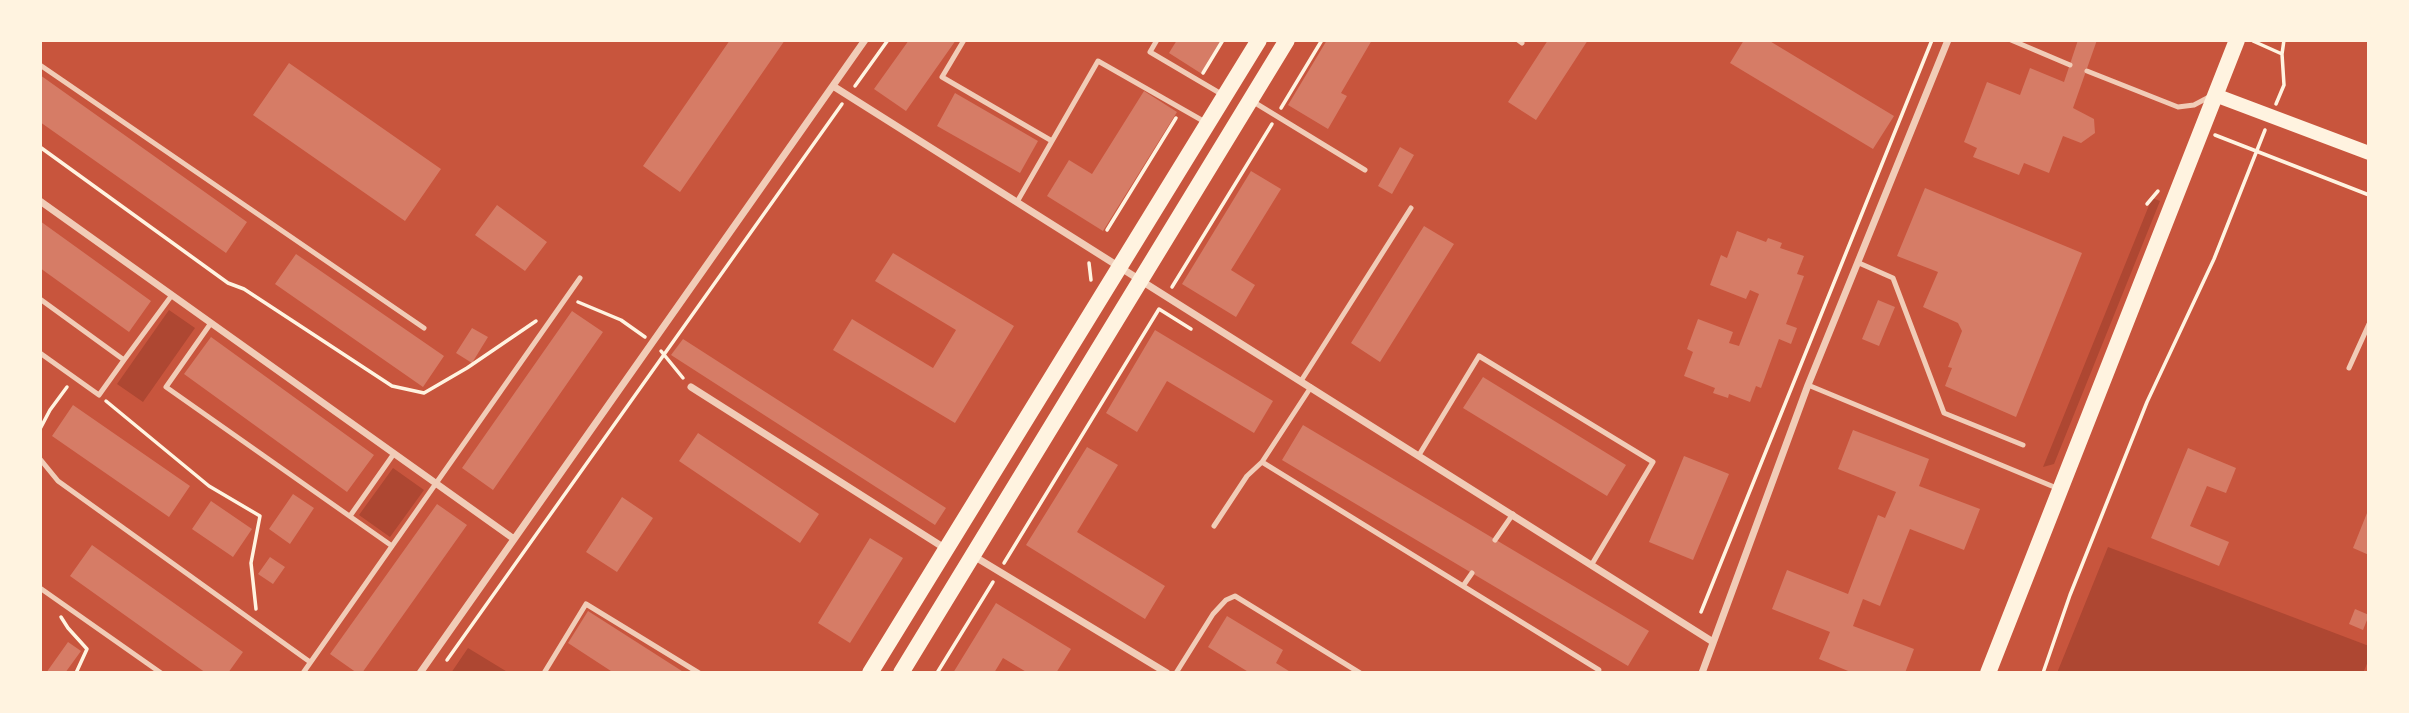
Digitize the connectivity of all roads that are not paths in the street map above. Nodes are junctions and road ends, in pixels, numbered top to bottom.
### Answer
1 (865, 40) edge
2 (964, 40) edge
3 (1157, 40) edge
4 (1259, 40) edge
5 (1287, 40) edge
6 (1948, 40) edge
7 (2011, 40) edge
8 (2238, 40) edge
9 (40, 65) edge
10 (2070, 65) dead end
11 (2087, 71) dead end
12 (833, 86) junction
13 (2215, 95) junction
14 (1225, 96) junction
15 (1250, 100) junction
16 (1208, 124) junction
17 (1052, 141) junction
18 (2369, 153) edge
19 (1365, 170) dead end
20 (40, 201) edge
21 (1017, 202) junction
22 (1411, 208) dead end
23 (1859, 263) junction
24 (1120, 267) junction
25 (580, 278) dead end
26 (1139, 279) junction
27 (172, 295) junction
28 (40, 299) edge
29 (211, 323) junction
30 (2369, 324) edge
31 (425, 328) dead end
32 (40, 353) edge
33 (124, 359) junction
34 (2349, 368) dead end
35 (1301, 381) junction
36 (1808, 385) junction
37 (691, 387) dead end
38 (1311, 387) junction
39 (2024, 445) dead end
40 (394, 455) junction
41 (1419, 455) junction
42 (40, 459) edge
43 (1262, 462) junction
44 (436, 483) junction
45 (2059, 489) junction
46 (1513, 514) junction
47 (350, 516) junction
48 (1214, 526) dead end
49 (959, 529) junction
50 (514, 539) junction
51 (1495, 540) dead end
52 (392, 546) junction
53 (946, 549) junction
54 (972, 555) junction
55 (1591, 564) junction
56 (1472, 573) dead end
57 (1463, 586) junction
58 (43, 589) edge
59 (1713, 642) junction
60 (310, 662) junction
61 (162, 673) edge
62 (303, 673) edge
63 (420, 673) edge
64 (544, 673) edge
65 (699, 673) edge
66 (870, 673) edge
67 (901, 673) edge
68 (1167, 673) edge
69 (1176, 673) edge
70 (1360, 673) edge
71 (1598, 673) edge
72 (1702, 673) edge
73 (1988, 673) edge

1 - 12 street
2 - 17 lane
3 - 14 lane
4 - 14 main road
5 - 15 main road
6 - 23 street
7 - 10 lane
8 - 13 main road
9 - 31 lane
11 - 13 lane
12 - 21 street
12 - 50 street
13 - 18 main road
13 - 45 main road
14 - 16 main road
15 - 19 lane
15 - 26 main road
16 - 17 lane
16 - 24 main road
17 - 21 lane
20 - 27 street
21 - 24 street
22 - 35 lane
23 - 36 street
23 - 39 lane
24 - 26 street
24 - 49 main road
25 - 44 lane
26 - 35 street
26 - 54 main road
27 - 29 street
27 - 33 lane
28 - 33 lane
29 - 40 street
29 - 47 lane
30 - 34 lane
32 - 33 lane
35 - 38 street
36 - 45 lane
36 - 59 street
37 - 53 street
38 - 41 street
38 - 43 lane
40 - 44 street
40 - 47 lane
41 - 46 street
41 - 55 lane
42 - 60 lane
43 - 48 lane
43 - 57 lane
44 - 50 street
44 - 52 lane
45 - 73 main road
46 - 51 lane
46 - 55 street
47 - 52 lane
49 - 53 main road
49 - 54 main road
50 - 63 street
52 - 60 lane
53 - 66 main road
54 - 67 main road
54 - 68 street
55 - 59 street
56 - 57 lane
57 - 71 lane
58 - 61 lane
59 - 72 street
60 - 62 lane
64 - 65 lane
69 - 70 lane

